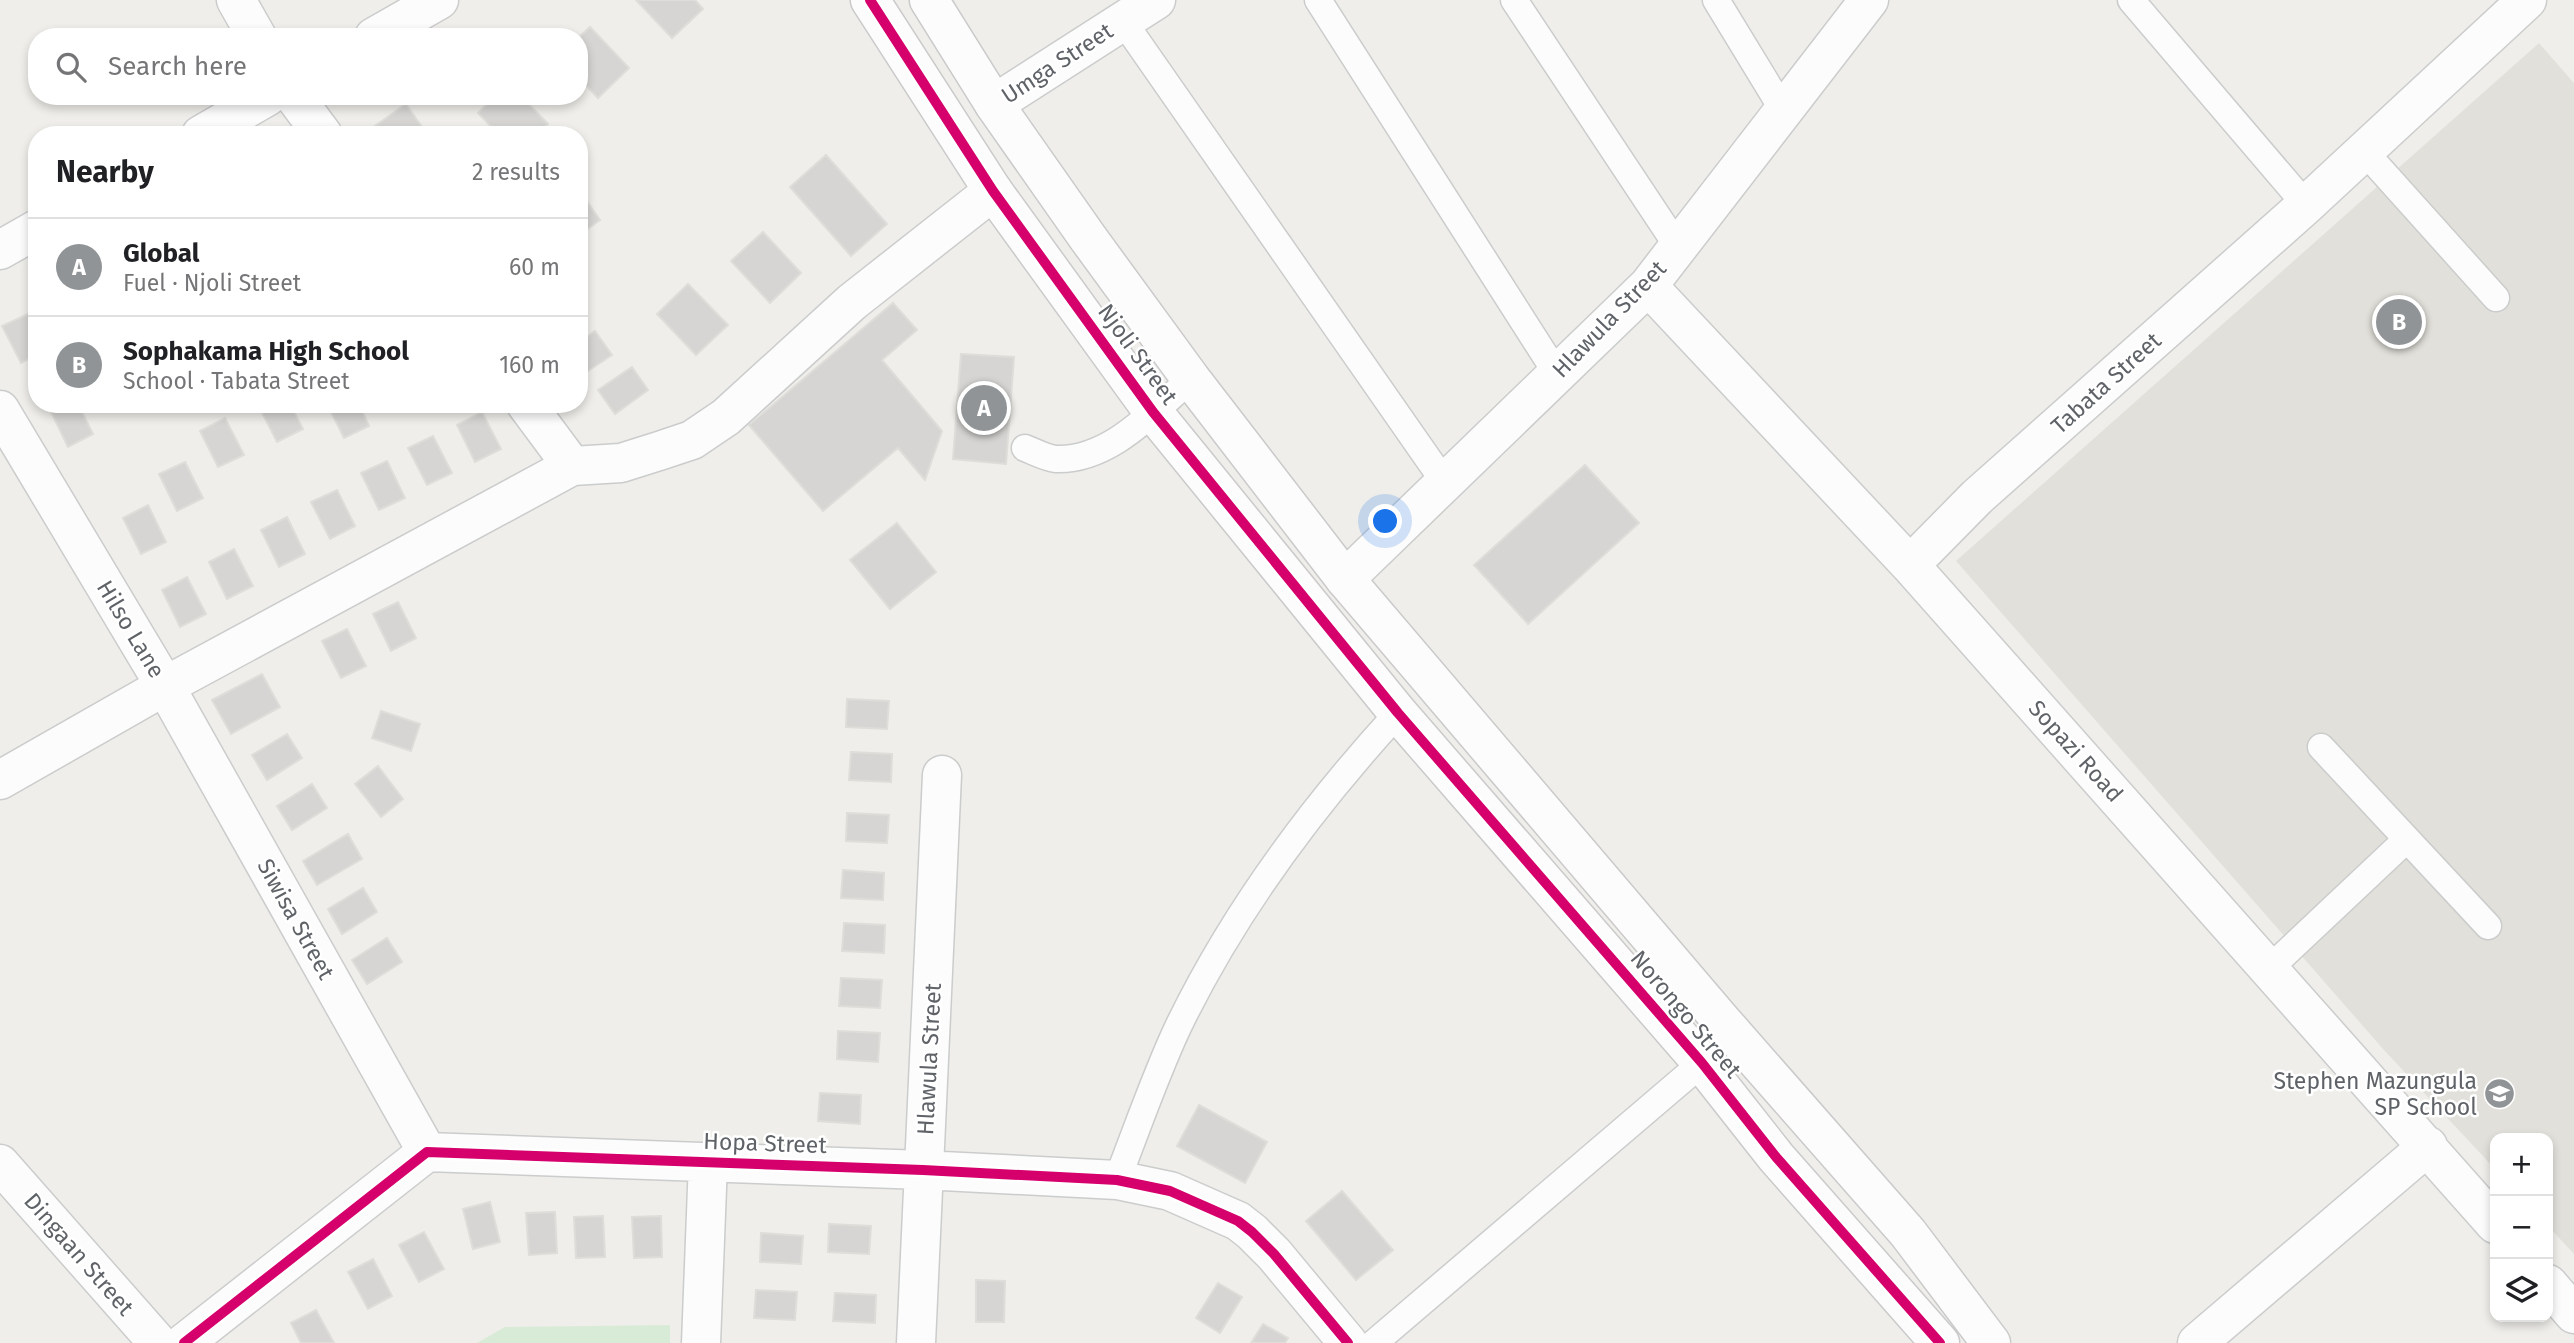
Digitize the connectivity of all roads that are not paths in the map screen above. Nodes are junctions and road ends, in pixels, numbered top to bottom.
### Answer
1 (236, 0) edge
2 (439, 0) edge
3 (870, 0) edge
4 (929, 0) edge
5 (1156, 0) edge
6 (1318, 0) edge
7 (1514, 0) edge
8 (1716, 0) edge
9 (1869, 0) edge
10 (2131, 0) edge
11 (2527, 0) edge
12 (1123, 21) junction
13 (252, 28) edge
14 (389, 28) edge
15 (994, 104) junction
16 (253, 105) edge
17 (301, 105) edge
18 (1783, 110) junction
19 (216, 126) edge
20 (316, 126) edge
21 (2364, 151) junction
22 (993, 191) junction
23 (2306, 205) junction
24 (28, 234) edge
25 (1678, 247) junction
26 (0, 250) edge
27 (1647, 286) junction
28 (2496, 298) dead end
29 (1557, 374) junction
30 (1191, 379) junction
31 (0, 410) edge
32 (1153, 412) junction
33 (533, 413) edge
34 (1025, 448) dead end
35 (572, 466) junction
36 (1445, 483) junction
37 (1910, 565) junction
38 (1345, 579) junction
39 (1420, 669) joint
40 (165, 686) junction
41 (1398, 713) junction
42 (2321, 747) dead end
43 (943, 775) dead end
44 (0, 780) edge
45 (2406, 840) junction
46 (2488, 926) dead end
47 (2270, 968) junction
48 (1702, 1063) junction
49 (2428, 1146) junction
50 (427, 1152) junction
51 (708, 1162) junction
52 (0, 1164) edge
53 (923, 1170) junction
54 (1117, 1180) junction
55 (2490, 1218) edge
56 (2553, 1290) edge
57 (2574, 1314) edge
58 (158, 1343) edge
59 (184, 1343) edge
60 (701, 1343) edge
61 (916, 1343) edge
62 (1348, 1343) edge
63 (1374, 1343) edge
64 (1940, 1343) edge
65 (1991, 1343) edge
66 (2197, 1343) edge

1 - 13 street
2 - 14 street
3 - 22 street, Njoli Street
4 - 15 street
5 - 12 street, Umga Street
6 - 29 lane
7 - 25 lane
8 - 18 lane
9 - 18 street, Hlawula Street
10 - 23 lane
11 - 21 street, Tabata Street
12 - 15 street, Umga Street
12 - 36 lane
15 - 30 street, Njoli Street
16 - 19 street
17 - 20 street
18 - 25 street, Hlawula Street
21 - 23 street, Tabata Street
21 - 28 lane
22 - 32 street, Njoli Street
22 - 35 street
23 - 37 street, Tabata Street
24 - 26 street
25 - 27 street, Hlawula Street
27 - 29 street, Hlawula Street
27 - 37 street, Sopazi Road
29 - 36 street, Hlawula Street
30 - 32 lane
30 - 38 street, Njoli Street
31 - 40 street, Hilso Lane
32 - 34 lane
32 - 41 street, Njoli Street
33 - 35 street
35 - 40 street
36 - 38 street, Hlawula Street
37 - 47 street, Sopazi Road
38 - 39 street, Njoli Street
39 - 65 street, Norongo Street
40 - 44 street, Hilso Lane
40 - 50 street, Siwisa Street
41 - 48 street, Norongo Street
41 - 54 lane
42 - 45 lane
43 - 53 street, Hlawula Street
45 - 46 lane
45 - 47 lane
47 - 49 street, Sopazi Road
48 - 63 lane, Norongo Street
48 - 64 street, Norongo Street
49 - 55 street, Sopazi Road
49 - 66 street
50 - 51 street, Hopa Street
50 - 59 street
51 - 53 street, Hopa Street
51 - 60 street
52 - 58 street, Dingaan Street
53 - 54 street, Hopa Street
53 - 61 street, Hlawula Street
54 - 62 street, Hopa Street
56 - 57 street

